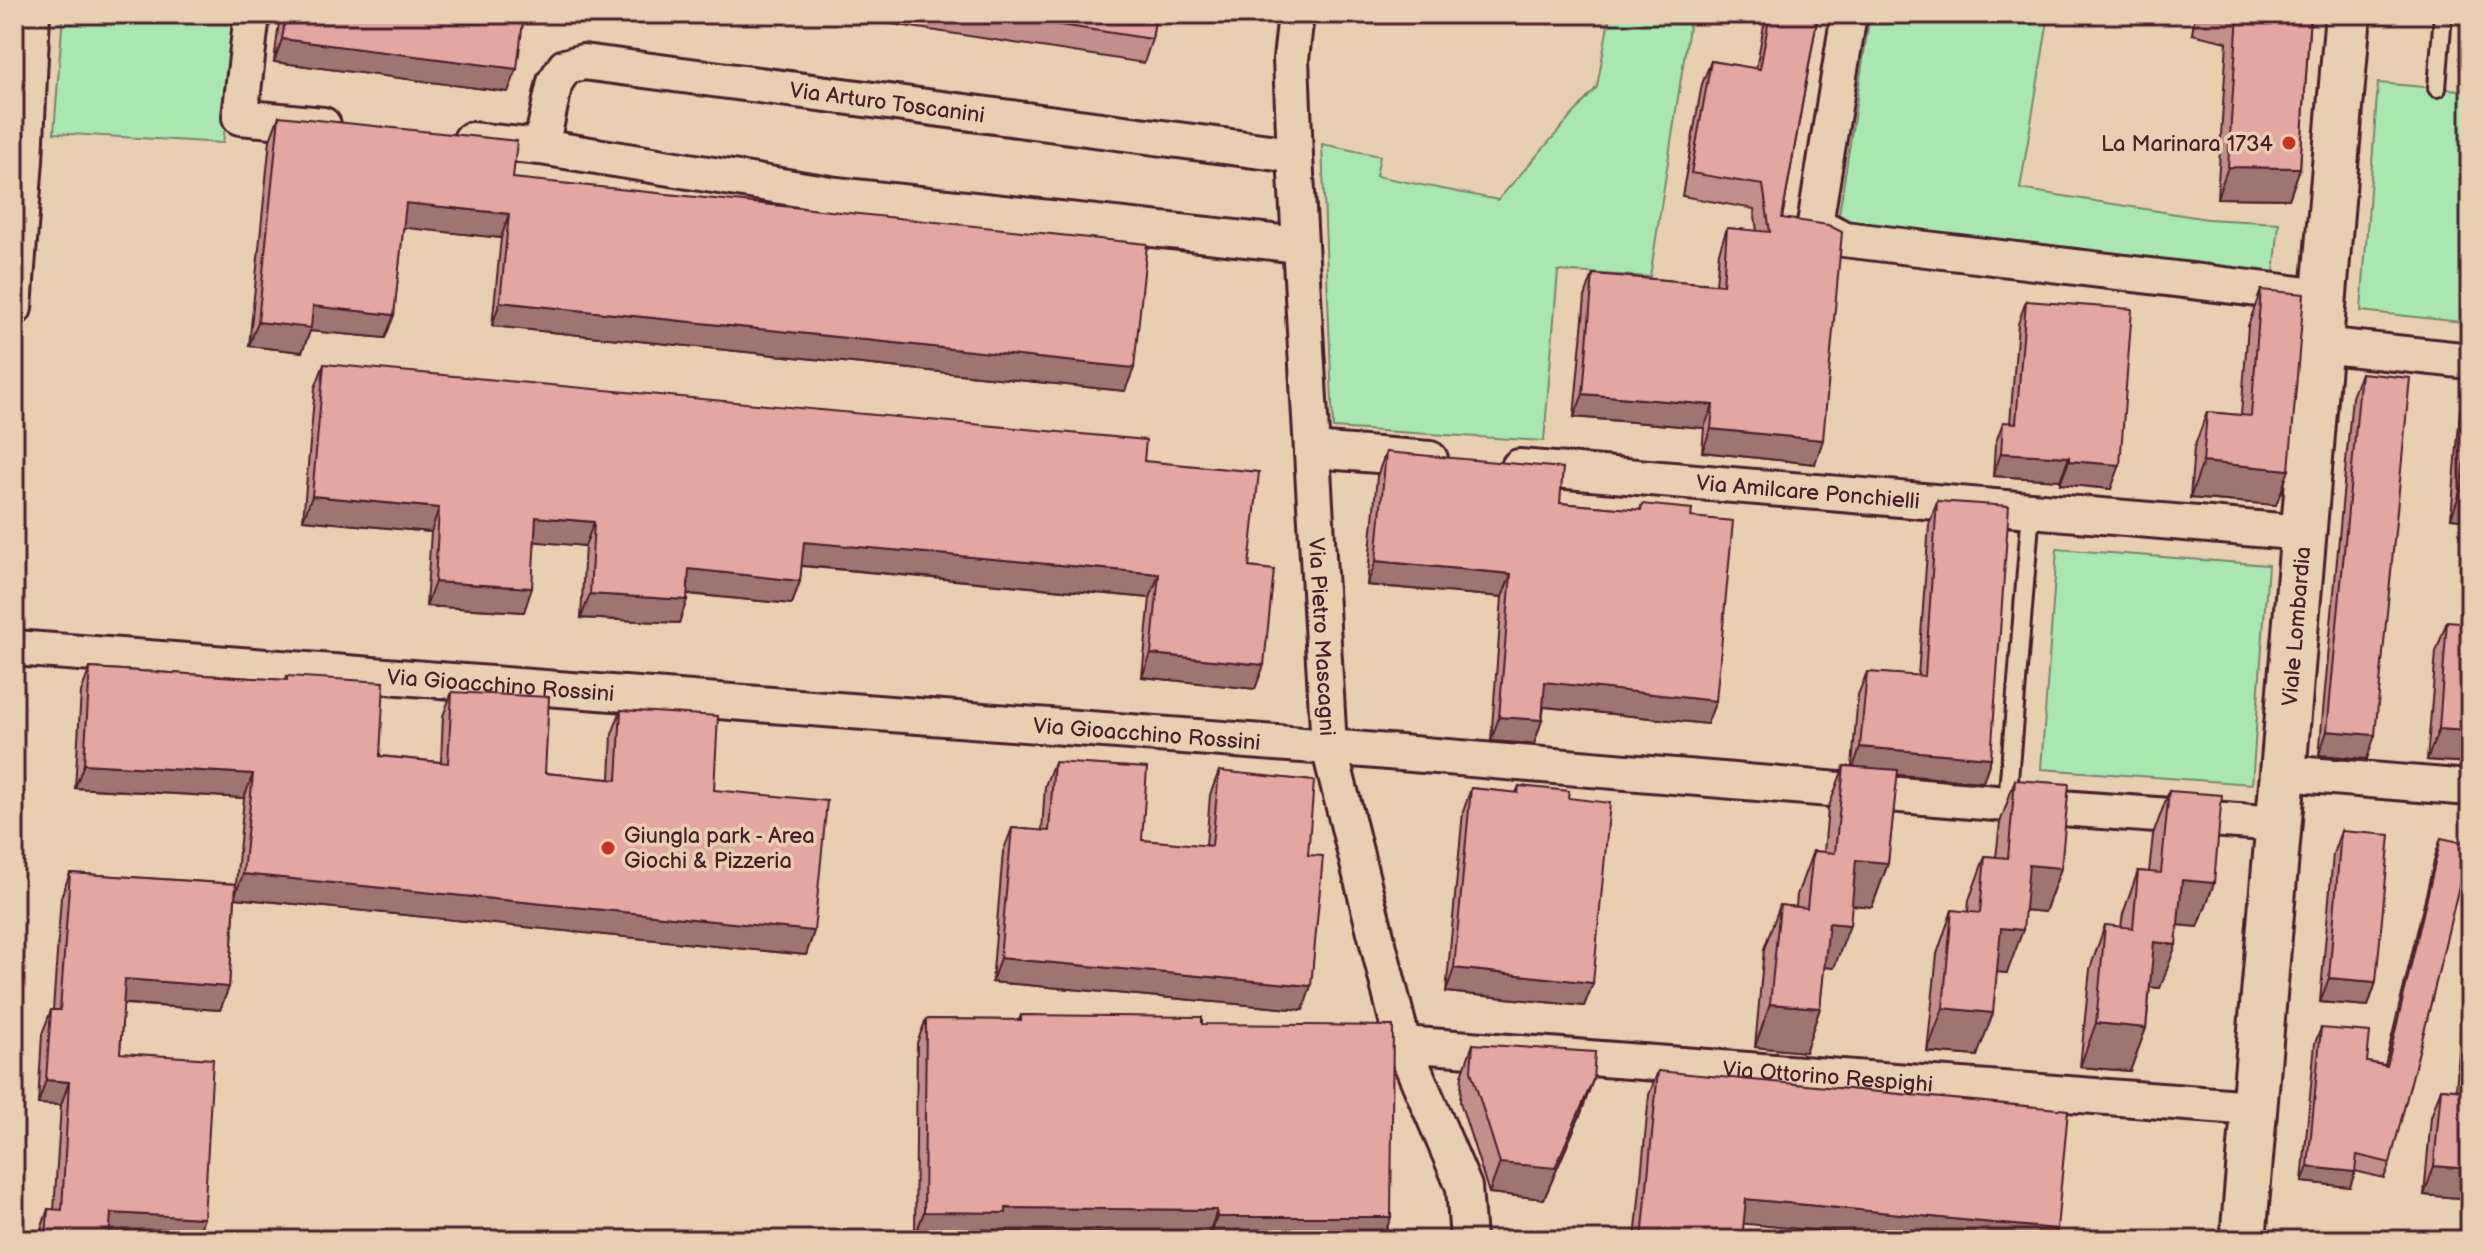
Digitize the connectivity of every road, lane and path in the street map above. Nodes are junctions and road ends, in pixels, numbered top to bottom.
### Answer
1 (32, 14) edge
2 (252, 14) edge
3 (1296, 14) edge
4 (1849, 14) edge
5 (2348, 14) edge
6 (2443, 14) edge
7 (2437, 88) dead end
8 (351, 128) edge
9 (446, 137) edge
10 (541, 147) junction
11 (1295, 157) junction
12 (19, 159) edge
13 (1300, 245) junction
14 (2324, 297) junction
15 (14, 308) edge
16 (2320, 345) junction
17 (2470, 361) edge
18 (1312, 450) junction
19 (2031, 510) junction
20 (2304, 533) junction
21 (14, 648) edge
22 (1329, 747) junction
23 (2283, 773) junction
24 (2470, 788) edge
25 (2007, 804) junction
26 (2279, 824) junction
27 (1403, 1044) junction
28 (2254, 1108) junction
29 (1468, 1240) edge
30 (2243, 1240) edge

1 - 12 street
2 - 8 street
3 - 11 street, Via Pietro Mascagni
4 - 14 street
5 - 14 street, Viale Lombardia
6 - 7 lane
9 - 10 street
10 - 11 street, Via Arturo Toscanini
10 - 13 street
11 - 13 street, Via Pietro Mascagni
12 - 15 street
13 - 18 street, Via Pietro Mascagni
14 - 16 street, Viale Lombardia
16 - 17 street
16 - 20 street, Viale Lombardia
18 - 19 street, Via Amilcare Ponchielli
18 - 22 street, Via Pietro Mascagni
19 - 20 street, Via Amilcare Ponchielli
19 - 25 lane
20 - 23 street, Viale Lombardia
21 - 22 street, Via Gioacchino Rossini
22 - 25 street, Via Gioacchino Rossini
22 - 27 street, Via Pietro Mascagni
23 - 24 street
23 - 26 street, Viale Lombardia
25 - 26 street, Via Gioacchino Rossini
26 - 28 street, Viale Lombardia
27 - 28 street, Via Ottorino Respighi
27 - 29 street, Via Pietro Mascagni
28 - 30 street, Viale Lombardia

